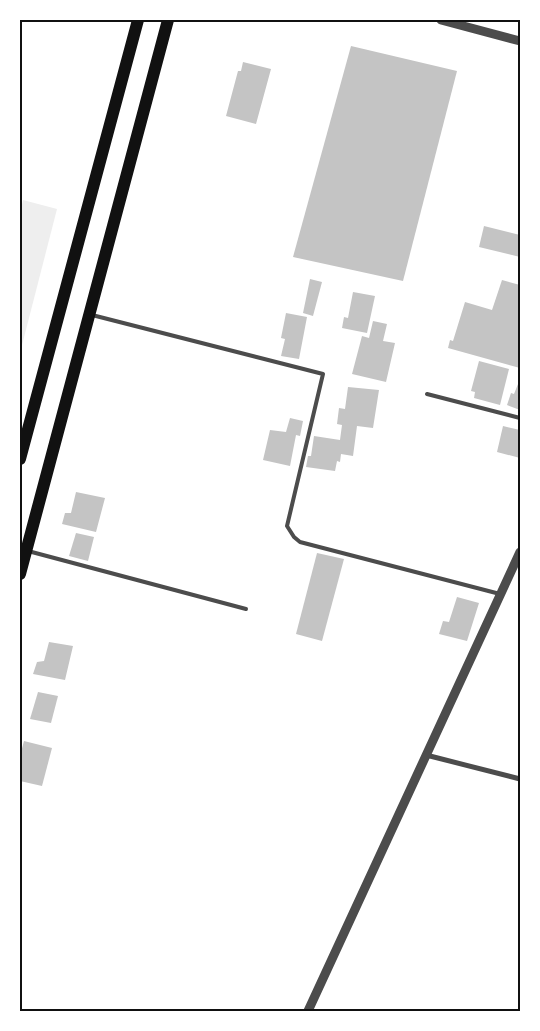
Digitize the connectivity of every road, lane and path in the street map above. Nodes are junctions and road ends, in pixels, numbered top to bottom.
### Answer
1 (138, 20) edge
2 (168, 20) edge
3 (441, 20) edge
4 (520, 41) edge
5 (88, 314) junction
6 (428, 394) dead end
7 (520, 418) edge
8 (20, 460) edge
9 (26, 550) junction
10 (520, 552) edge
11 (20, 574) edge
12 (500, 594) junction
13 (246, 609) dead end
14 (425, 754) junction
15 (520, 778) edge
16 (308, 1011) edge

1 - 8 main road
2 - 5 main road
3 - 4 street
5 - 9 main road
5 - 12 lane
6 - 7 lane
9 - 11 main road
9 - 13 lane
10 - 12 street
12 - 14 street
14 - 15 street
14 - 16 street

